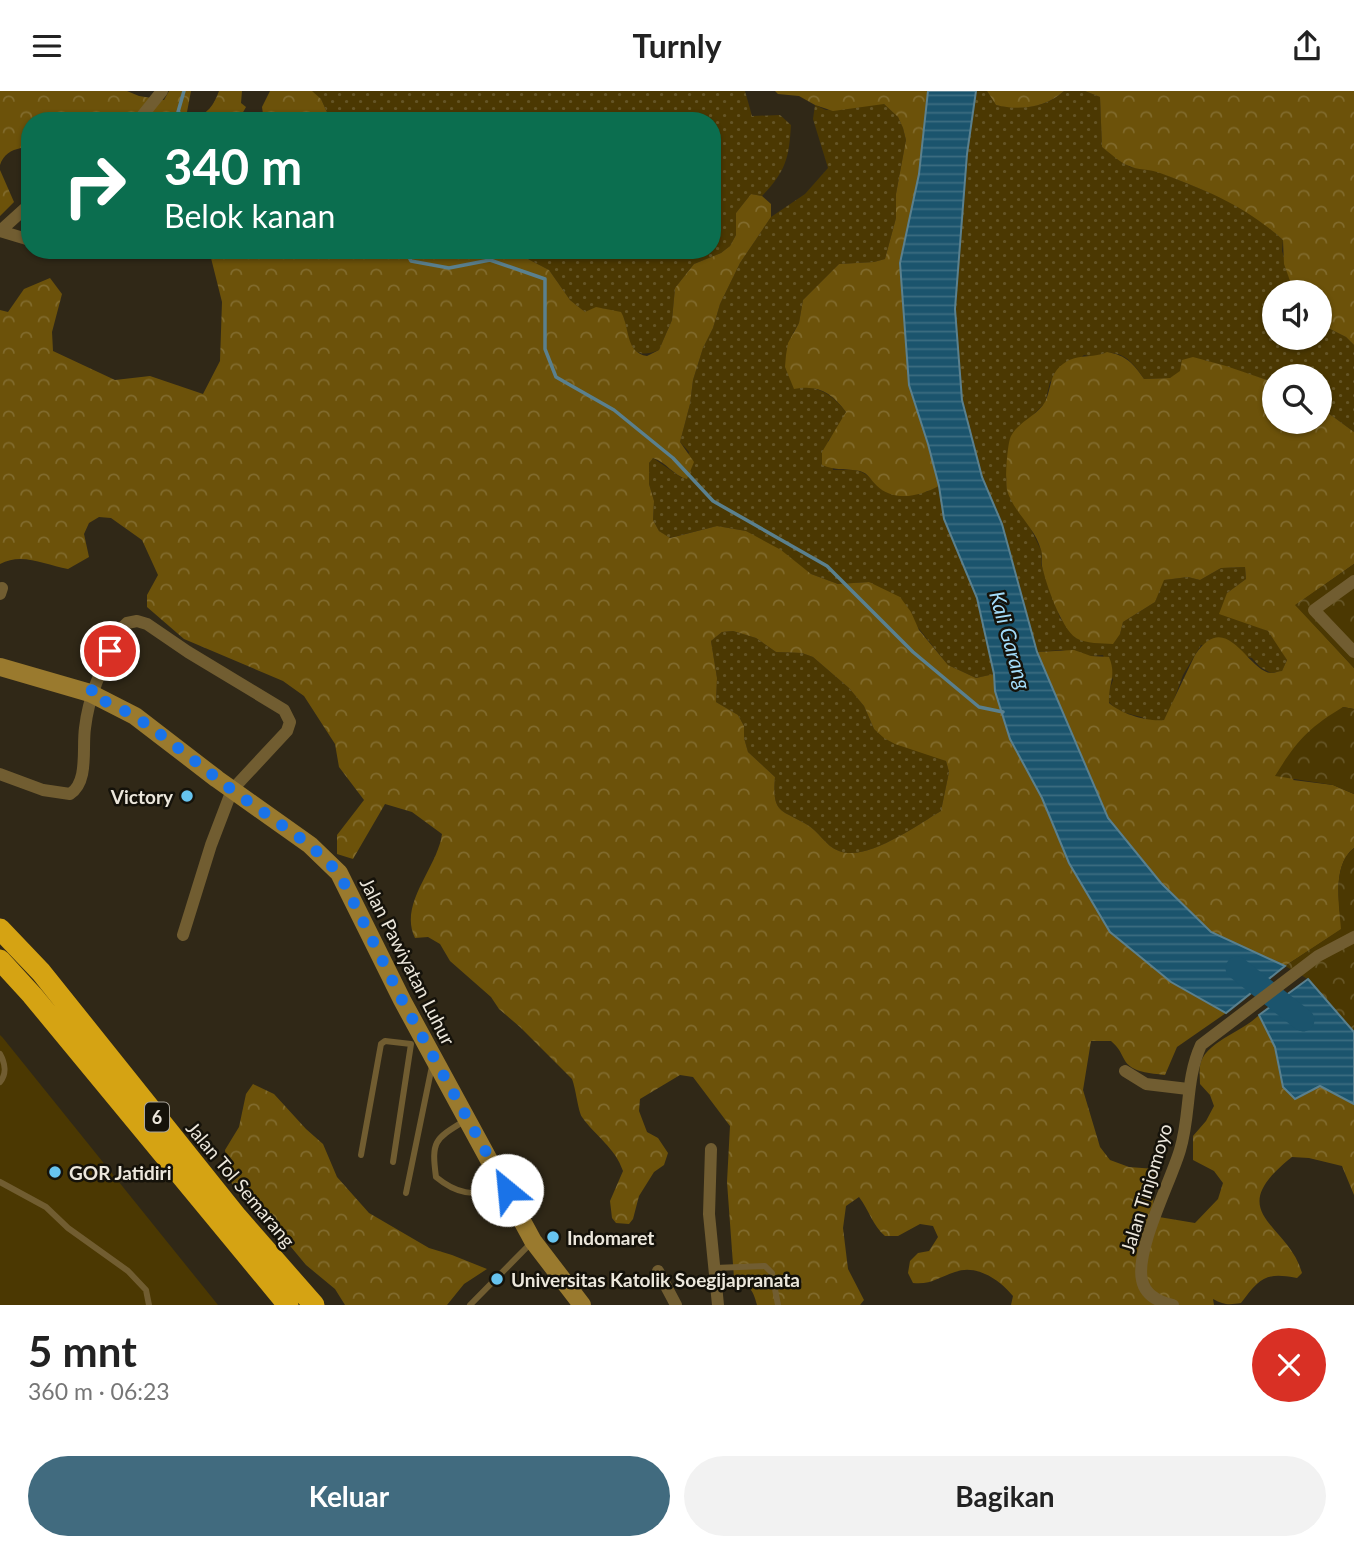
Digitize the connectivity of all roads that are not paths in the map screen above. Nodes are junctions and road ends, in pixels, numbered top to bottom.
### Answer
1 (162, 91) edge
2 (145, 112) edge
3 (21, 214) edge
4 (0, 231) edge
5 (21, 237) edge
6 (1349, 585) edge
7 (1354, 599) edge
8 (1354, 652) edge
9 (0, 667) edge
10 (90, 694) junction
11 (0, 774) edge
12 (232, 790) junction
13 (0, 929) edge
14 (183, 935) dead end
15 (1354, 937) edge
16 (0, 960) edge
17 (417, 1041) junction
18 (0, 1054) edge
19 (434, 1057) junction
20 (1125, 1071) dead end
21 (0, 1082) edge
22 (1188, 1089) junction
23 (468, 1118) junction
24 (711, 1149) dead end
25 (361, 1155) dead end
26 (393, 1162) dead end
27 (0, 1182) edge
28 (507, 1190) junction
29 (406, 1193) dead end
30 (533, 1241) junction
31 (715, 1268) junction
32 (659, 1271) dead end
33 (149, 1305) edge
34 (288, 1305) edge
35 (314, 1305) edge
36 (470, 1305) edge
37 (582, 1305) edge
38 (676, 1305) edge
39 (719, 1305) edge
40 (778, 1305) edge
41 (1173, 1305) edge

1 - 2 street
3 - 4 street
4 - 5 street
6 - 7 street
6 - 8 street
9 - 10 main road, Jalan Pawiyatan Luhur
10 - 11 street
10 - 12 main road, Jalan Pawiyatan Luhur
10 - 12 street
12 - 14 street
12 - 17 main road, Jalan Pawiyatan Luhur
13 - 35 highway, Jalan Tol Semarang / 6
15 - 22 street, Jalan Tinjomoyo
16 - 34 highway, Jalan Tol Semarang / 6
17 - 19 main road, Jalan Pawiyatan Luhur
17 - 25 lane
17 - 26 lane
18 - 21 lane
19 - 23 main road, Jalan Pawiyatan Luhur
19 - 29 lane
20 - 22 street
22 - 41 street, Jalan Tinjomoyo
23 - 28 main road, Jalan Pawiyatan Luhur
23 - 28 lane
24 - 31 street
27 - 33 lane
28 - 30 main road, Jalan Pawiyatan Luhur
30 - 36 lane
30 - 37 main road, Jalan Pawiyatan Luhur
31 - 39 street
31 - 40 lane
32 - 38 street

